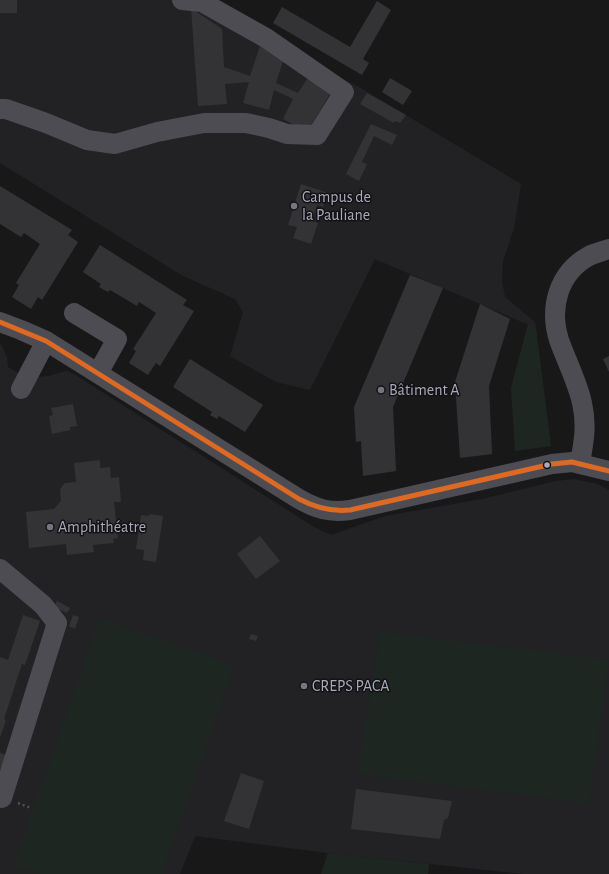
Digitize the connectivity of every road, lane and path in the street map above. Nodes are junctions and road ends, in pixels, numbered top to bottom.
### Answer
1 (182, 0) edge
2 (0, 109) edge
3 (609, 249) edge
4 (74, 313) dead end
5 (0, 322) edge
6 (46, 341) junction
7 (98, 373) junction
8 (21, 389) dead end
9 (580, 463) junction
10 (609, 471) edge
11 (0, 569) edge
12 (1, 800) edge

1 - 2 street
3 - 9 street
4 - 7 street
5 - 6 street
6 - 7 street
6 - 8 street
7 - 9 street
9 - 10 street
11 - 12 street

